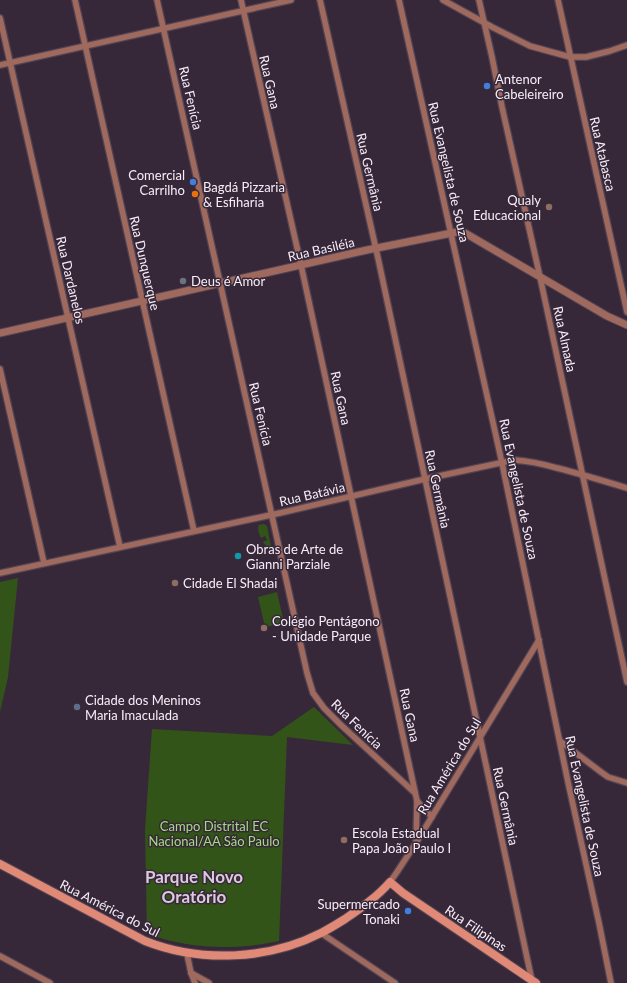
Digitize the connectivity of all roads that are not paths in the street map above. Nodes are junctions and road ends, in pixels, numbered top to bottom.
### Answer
1 (75, 0) edge
2 (157, 0) edge
3 (241, 0) edge
4 (291, 0) edge
5 (320, 0) edge
6 (399, 0) edge
7 (443, 0) edge
8 (479, 0) edge
9 (558, 0) edge
10 (243, 11) junction
11 (0, 18) edge
12 (484, 22) junction
13 (164, 28) junction
14 (627, 45) edge
15 (85, 46) junction
16 (570, 57) junction
17 (10, 63) junction
18 (0, 65) edge
19 (451, 232) junction
20 (376, 249) junction
21 (301, 265) junction
22 (540, 277) junction
23 (221, 284) junction
24 (142, 301) junction
25 (627, 312) edge
26 (68, 318) junction
27 (627, 325) edge
28 (0, 333) edge
29 (0, 369) edge
30 (502, 463) junction
31 (583, 475) junction
32 (425, 479) junction
33 (627, 488) edge
34 (352, 497) junction
35 (272, 515) junction
36 (194, 531) junction
37 (120, 547) junction
38 (44, 563) junction
39 (0, 573) edge
40 (539, 640) junction
41 (627, 682) edge
42 (480, 737) junction
43 (560, 741) junction
44 (627, 783) edge
45 (415, 794) junction
46 (417, 801) junction
47 (432, 817) junction
48 (416, 843) junction
49 (0, 864) edge
50 (390, 882) junction
51 (382, 891) junction
52 (402, 893) junction
53 (321, 933) junction
54 (187, 954) junction
55 (0, 956) edge
56 (191, 973) junction
57 (534, 982) edge
58 (50, 983) edge
59 (195, 983) edge
60 (210, 983) edge
61 (395, 983) edge
62 (611, 983) edge

1 - 15 street, Rua Dunquerque
2 - 13 street, Rua Fenícia
3 - 10 street, Rua Gana
4 - 10 street
5 - 20 street, Rua Germânia
6 - 19 street, Rua Evangelista de Souza
7 - 12 street
8 - 12 street, Rua Almada
9 - 16 street, Rua Atabasca
10 - 13 street
10 - 21 street, Rua Gana
11 - 17 street, Rua Dardanelos
12 - 16 street
12 - 22 street, Rua Almada
13 - 15 street
13 - 23 street, Rua Fenícia
14 - 16 street
15 - 17 street
15 - 24 street, Rua Dunquerque
16 - 25 street, Rua Atabasca
17 - 18 street
17 - 26 street, Rua Dardanelos
19 - 20 street, Rua Basiléia
19 - 22 street, Rua Basiléia
19 - 30 street, Rua Evangelista de Souza
20 - 21 street, Rua Basiléia
20 - 32 street, Rua Germânia
21 - 23 street, Rua Basiléia
21 - 34 street, Rua Gana
22 - 27 street, Rua Basiléia
22 - 31 street, Rua Almada
23 - 24 street, Rua Basiléia
23 - 35 street, Rua Fenícia
24 - 26 street, Rua Basiléia
24 - 36 street, Rua Dunquerque
26 - 28 street, Rua Basiléia
26 - 37 street, Rua Dardanelos
29 - 38 street
30 - 31 street, Rua Batávia
30 - 32 street, Rua Batávia
30 - 40 street, Rua Evangelista de Souza
31 - 33 street, Rua Batávia
31 - 41 street, Rua Almada
32 - 34 street, Rua Batávia
32 - 42 street, Rua Germânia
34 - 35 street, Rua Batávia
34 - 45 street, Rua Gana
35 - 36 street, Rua Batávia
35 - 45 street, Rua Fenícia
36 - 37 street, Rua Batávia
37 - 38 street, Rua Batávia
38 - 39 street, Rua Batávia
40 - 42 street, Rua América do Sul
40 - 43 street, Rua Evangelista de Souza
42 - 47 street, Rua América do Sul
42 - 57 street, Rua Germânia
43 - 44 street
43 - 62 street, Rua Evangelista de Souza
45 - 46 street, Rua Gana
46 - 47 street, Rua Gana
46 - 48 street, Rua Gana
47 - 48 street, Rua América do Sul
48 - 50 street, Rua América do Sul
49 - 54 main road, Rua América do Sul
50 - 51 main road, Rua América do Sul
50 - 52 main road, Rua Filipinas
51 - 52 main road, Rua Filipinas
51 - 53 main road, Rua América do Sul
52 - 57 main road, Rua Filipinas
53 - 54 main road, Rua América do Sul
53 - 61 street
54 - 56 street
55 - 58 street
56 - 59 street
56 - 60 street

